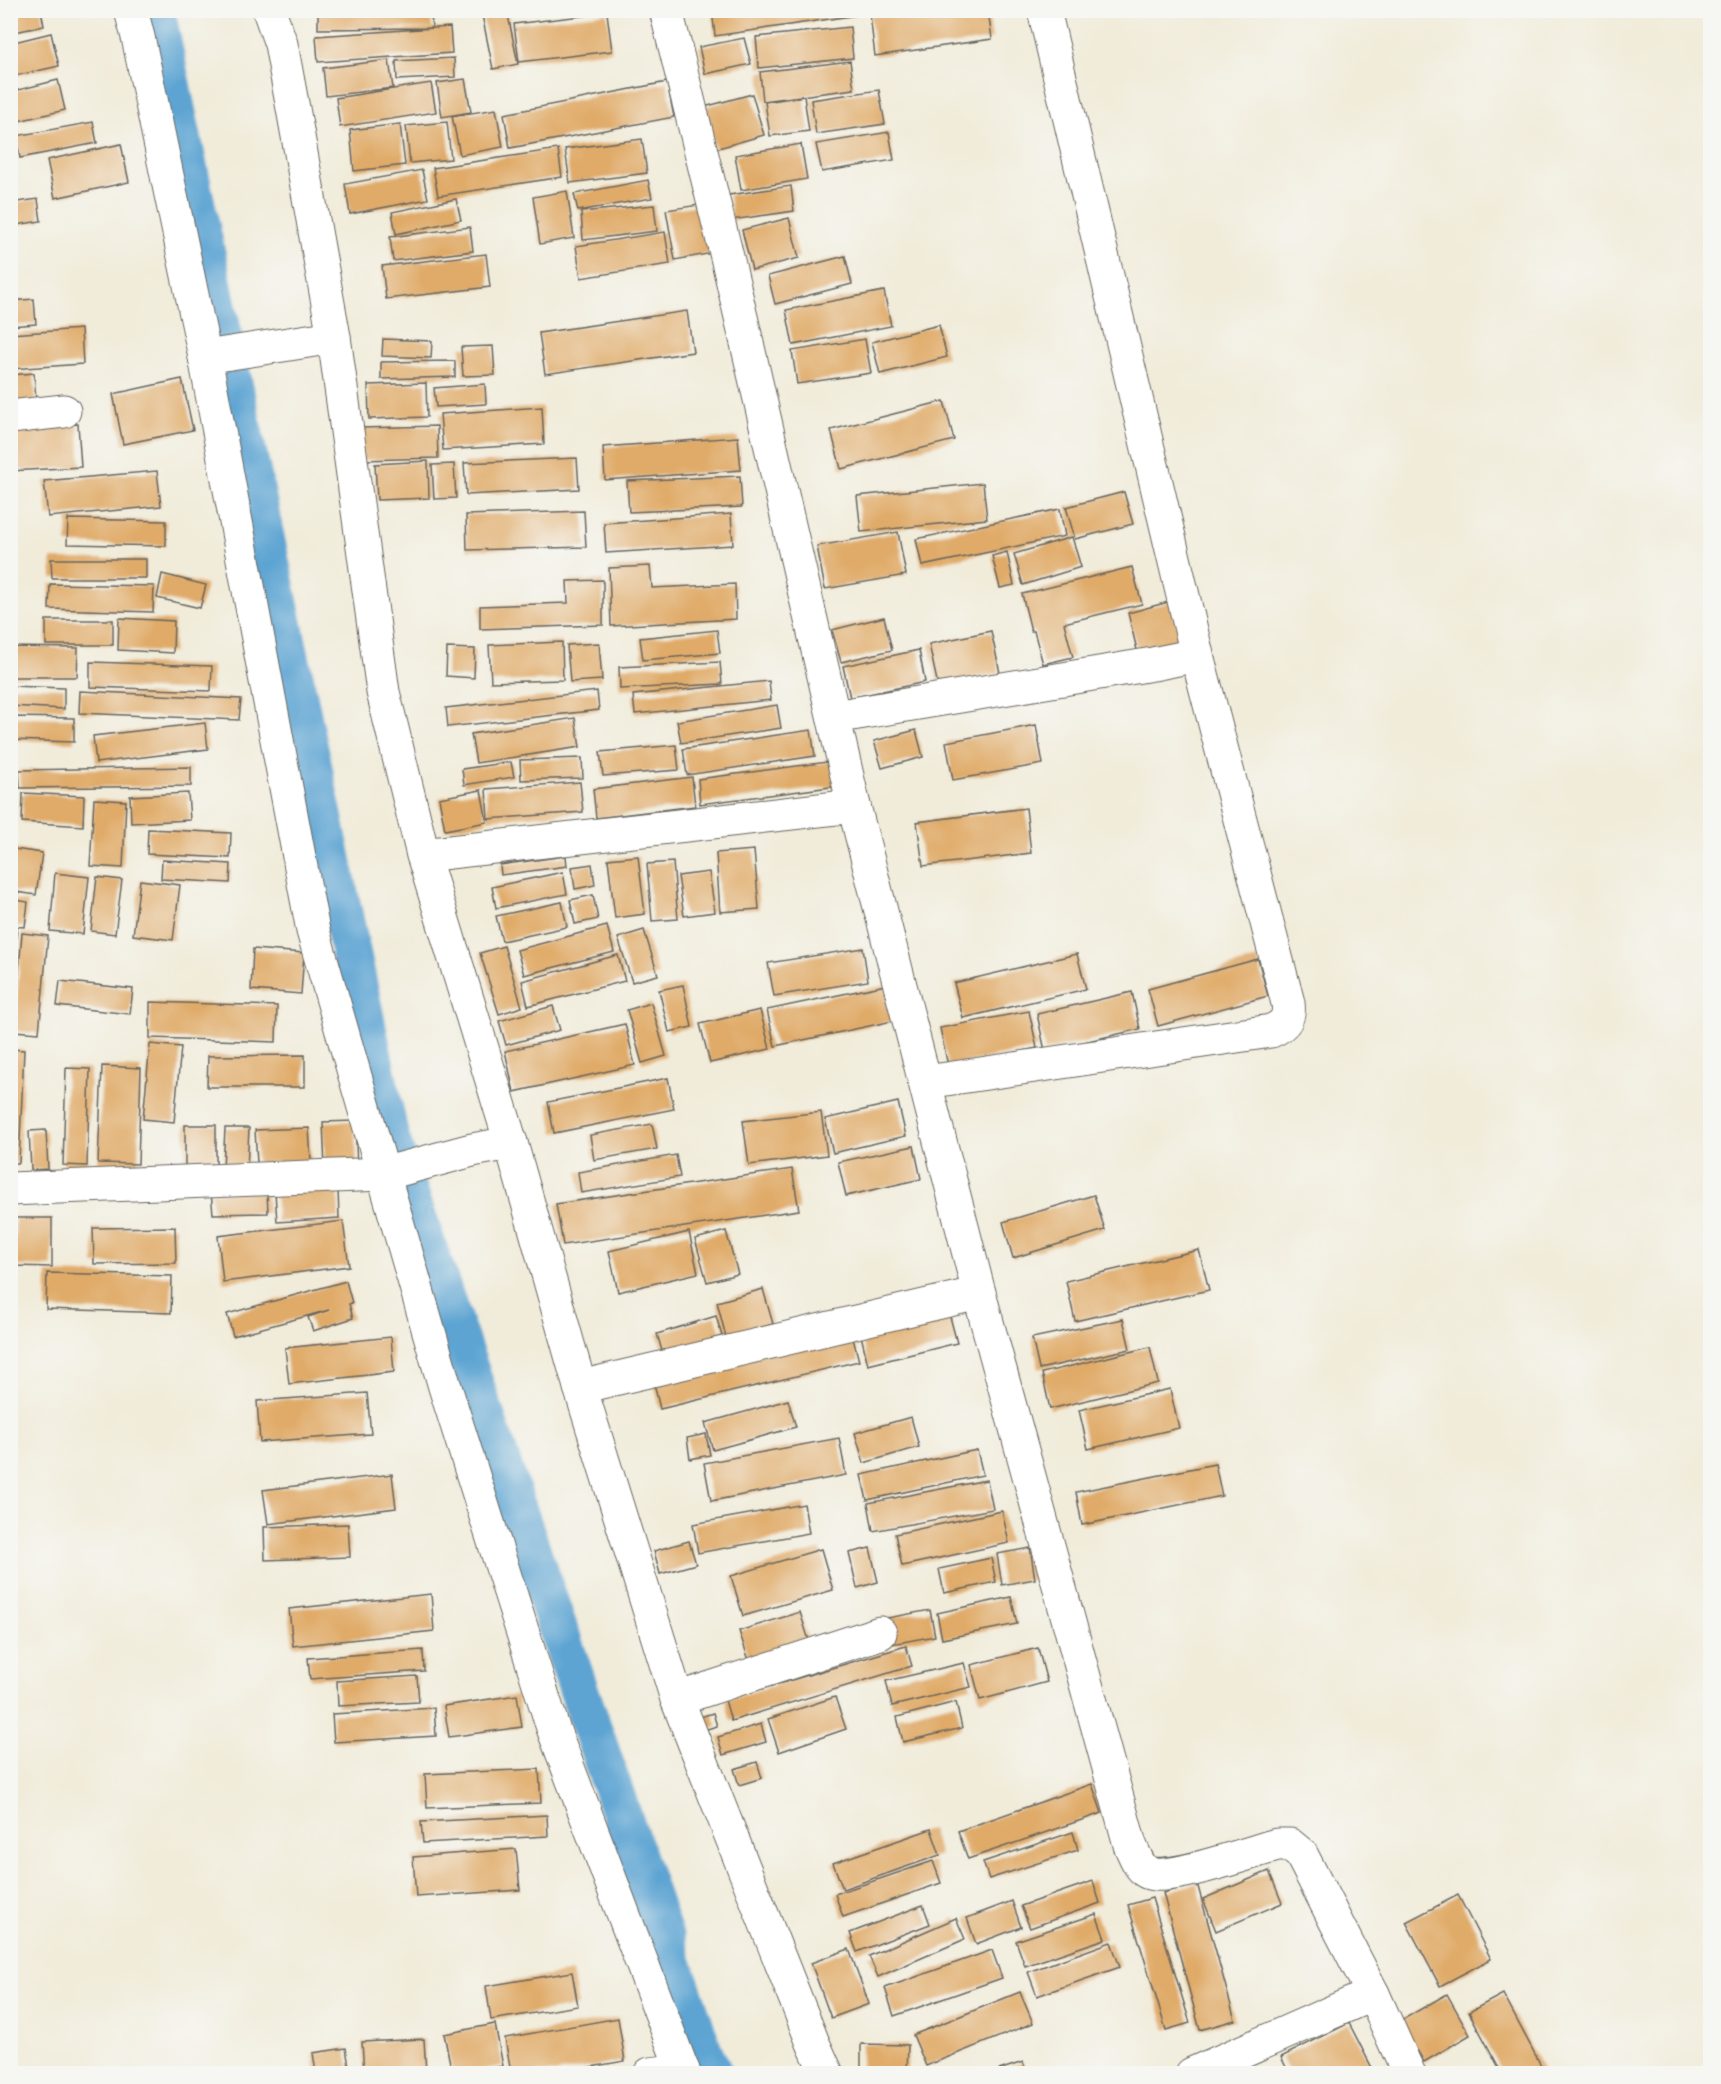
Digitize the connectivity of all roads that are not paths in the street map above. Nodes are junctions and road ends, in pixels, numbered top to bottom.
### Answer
1 (131, 10) edge
2 (269, 10) edge
3 (666, 10) edge
4 (1044, 10) edge
5 (334, 337) junction
6 (211, 355) junction
7 (64, 411) dead end
8 (10, 417) edge
9 (1197, 655) junction
10 (834, 717) junction
11 (854, 806) junction
12 (423, 855) junction
13 (926, 1082) junction
14 (511, 1143) junction
15 (389, 1173) junction
16 (10, 1189) edge
17 (979, 1293) junction
18 (580, 1387) junction
19 (879, 1633) dead end
20 (677, 1699) junction
21 (1373, 1994) junction
22 (683, 2072) edge
23 (650, 2073) edge
24 (827, 2073) edge
25 (1192, 2073) edge
26 (1409, 2073) edge

1 - 6 street
2 - 5 street
3 - 10 street
4 - 9 street
5 - 6 street
5 - 12 street
6 - 15 street
7 - 8 street
9 - 10 street
9 - 13 street
10 - 11 street
11 - 12 street
11 - 13 street
12 - 14 street
13 - 17 street
14 - 15 street
14 - 18 street
15 - 16 street
15 - 22 street
17 - 18 street
17 - 21 street
18 - 20 street
19 - 20 street
20 - 24 street
21 - 25 street
21 - 26 street
22 - 23 street

